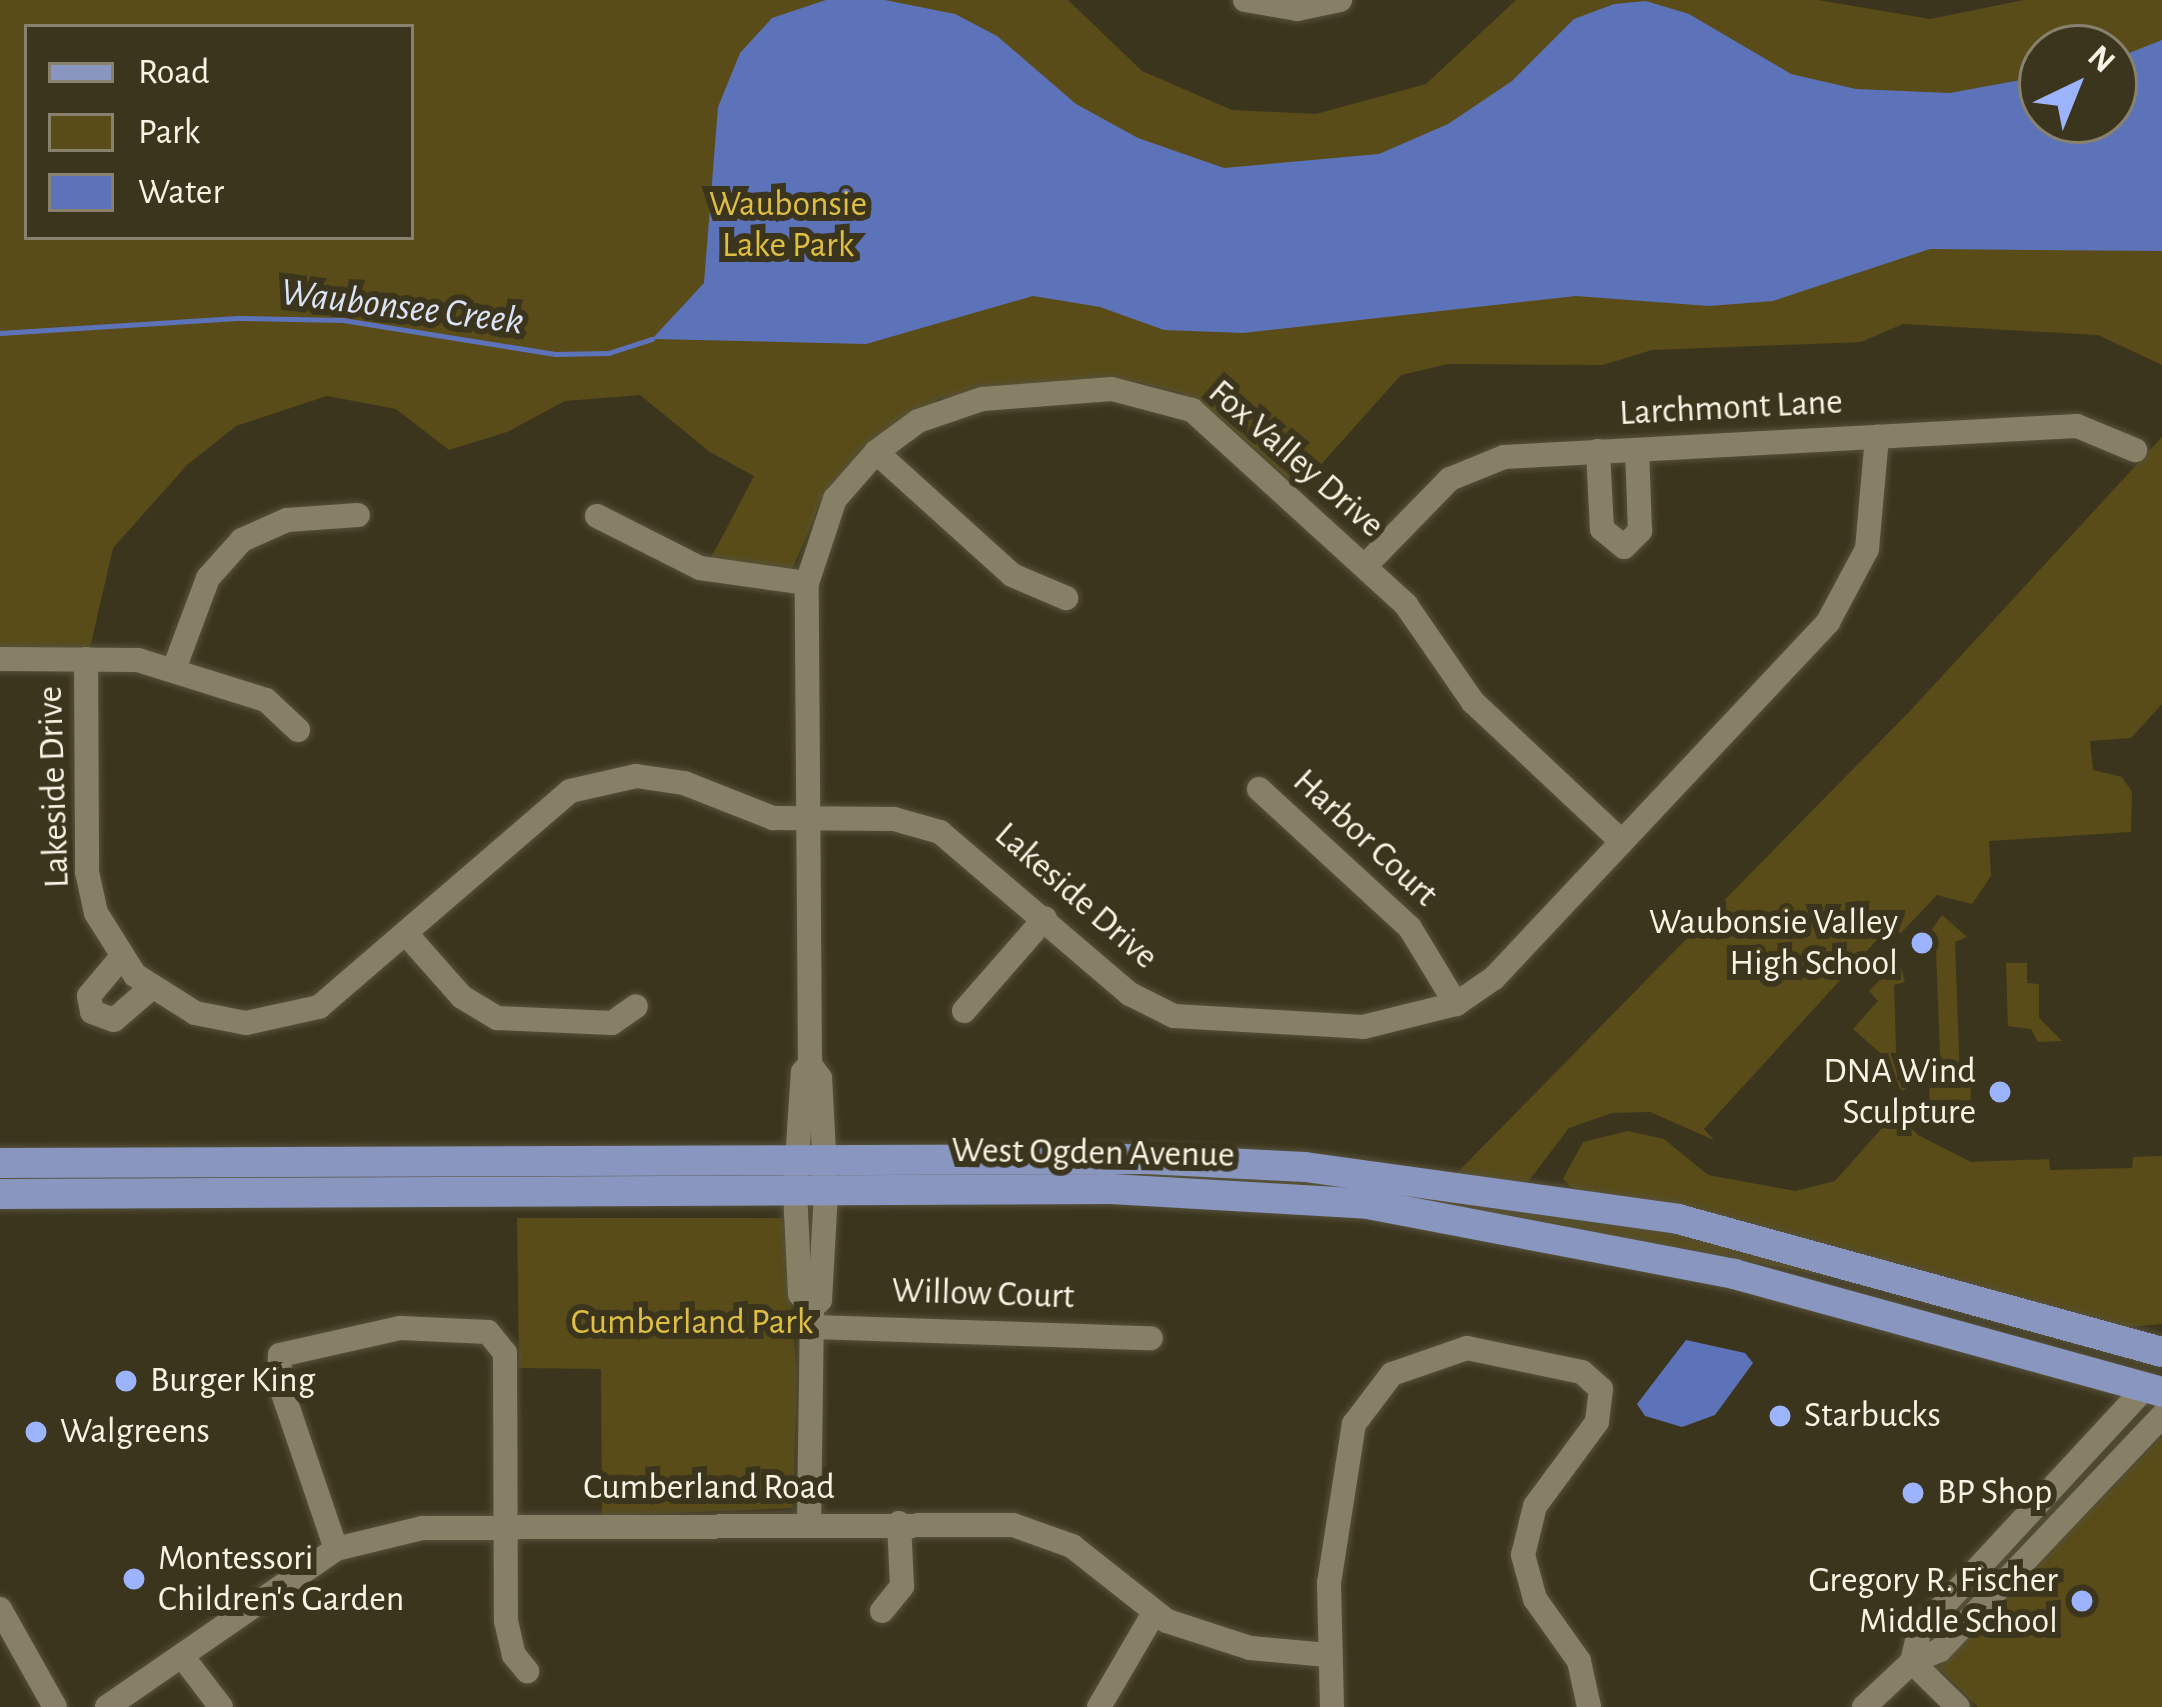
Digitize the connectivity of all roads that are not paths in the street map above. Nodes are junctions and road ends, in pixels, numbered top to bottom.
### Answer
1 (1245, 0) edge
2 (1340, 0) edge
3 (1877, 436) junction
4 (1637, 450) junction
5 (2135, 450) dead end
6 (1598, 451) junction
7 (876, 452) junction
8 (358, 515) dead end
9 (597, 516) dead end
10 (1365, 566) junction
11 (806, 583) junction
12 (1066, 598) dead end
13 (0, 659) edge
14 (86, 659) junction
15 (174, 668) junction
16 (298, 730) dead end
17 (1259, 789) dead end
18 (807, 816) junction
19 (1622, 842) junction
20 (1045, 918) junction
21 (408, 936) junction
22 (120, 959) junction
23 (151, 988) junction
24 (1456, 1004) junction
25 (636, 1006) dead end
26 (964, 1011) dead end
27 (810, 1159) junction
28 (0, 1163) edge
29 (810, 1191) junction
30 (0, 1194) edge
31 (812, 1318) junction
32 (1151, 1338) dead end
33 (2162, 1352) edge
34 (2157, 1383) edge
35 (2162, 1415) edge
36 (899, 1523) junction
37 (809, 1524) junction
38 (507, 1525) junction
39 (336, 1550) junction
40 (0, 1609) edge
41 (882, 1611) dead end
42 (1154, 1613) junction
43 (1328, 1655) junction
44 (182, 1656) junction
45 (1912, 1662) junction
46 (527, 1671) dead end
47 (55, 1707) edge
48 (107, 1707) edge
49 (220, 1707) edge
50 (1099, 1707) edge
51 (1333, 1707) edge
52 (1588, 1707) edge
53 (1864, 1707) edge
54 (1958, 1707) edge

1 - 2 street
3 - 4 street, Larchmont Lane
3 - 5 street, Larchmont Lane
3 - 19 street, Lakeside Drive
4 - 6 street, Larchmont Lane
4 - 6 street
6 - 10 street, Larchmont Lane
7 - 10 street, Fox Valley Drive
7 - 11 street, Fox Valley Drive
7 - 12 street
8 - 15 street
9 - 11 street
10 - 19 street, Fox Valley Drive
11 - 18 street, Fox Valley Drive
13 - 14 street
14 - 15 street
14 - 22 street, Lakeside Drive
15 - 16 street
17 - 24 street, Harbor Court
18 - 20 street, Lakeside Drive
18 - 21 street, Lakeside Drive
18 - 27 street, Fox Valley Drive
19 - 24 street, Lakeside Drive
20 - 24 street, Lakeside Drive
20 - 26 street
21 - 23 street, Lakeside Drive
21 - 25 street
22 - 23 street, Lakeside Drive
22 - 23 street
27 - 28 main road, West Ogden Avenue
27 - 29 street, Fox Valley Drive
27 - 33 main road, West Ogden Avenue
29 - 30 main road, West Ogden Avenue
29 - 31 street, Fox Valley Drive
29 - 34 main road, West Ogden Avenue
31 - 32 street, Willow Court
31 - 37 street, Fox Valley Drive
34 - 45 street
35 - 45 street
36 - 37 street, Cumberland Road
36 - 41 street
36 - 42 street, Cumberland Road
37 - 38 street, Cumberland Road
38 - 39 street, Cumberland Road
38 - 39 street
38 - 46 street
39 - 44 street, Cumberland Road
40 - 47 street
42 - 43 street, Cumberland Road
42 - 50 street
43 - 51 street
43 - 52 street
44 - 48 street, Cumberland Road
44 - 49 street
45 - 53 street
45 - 54 street

